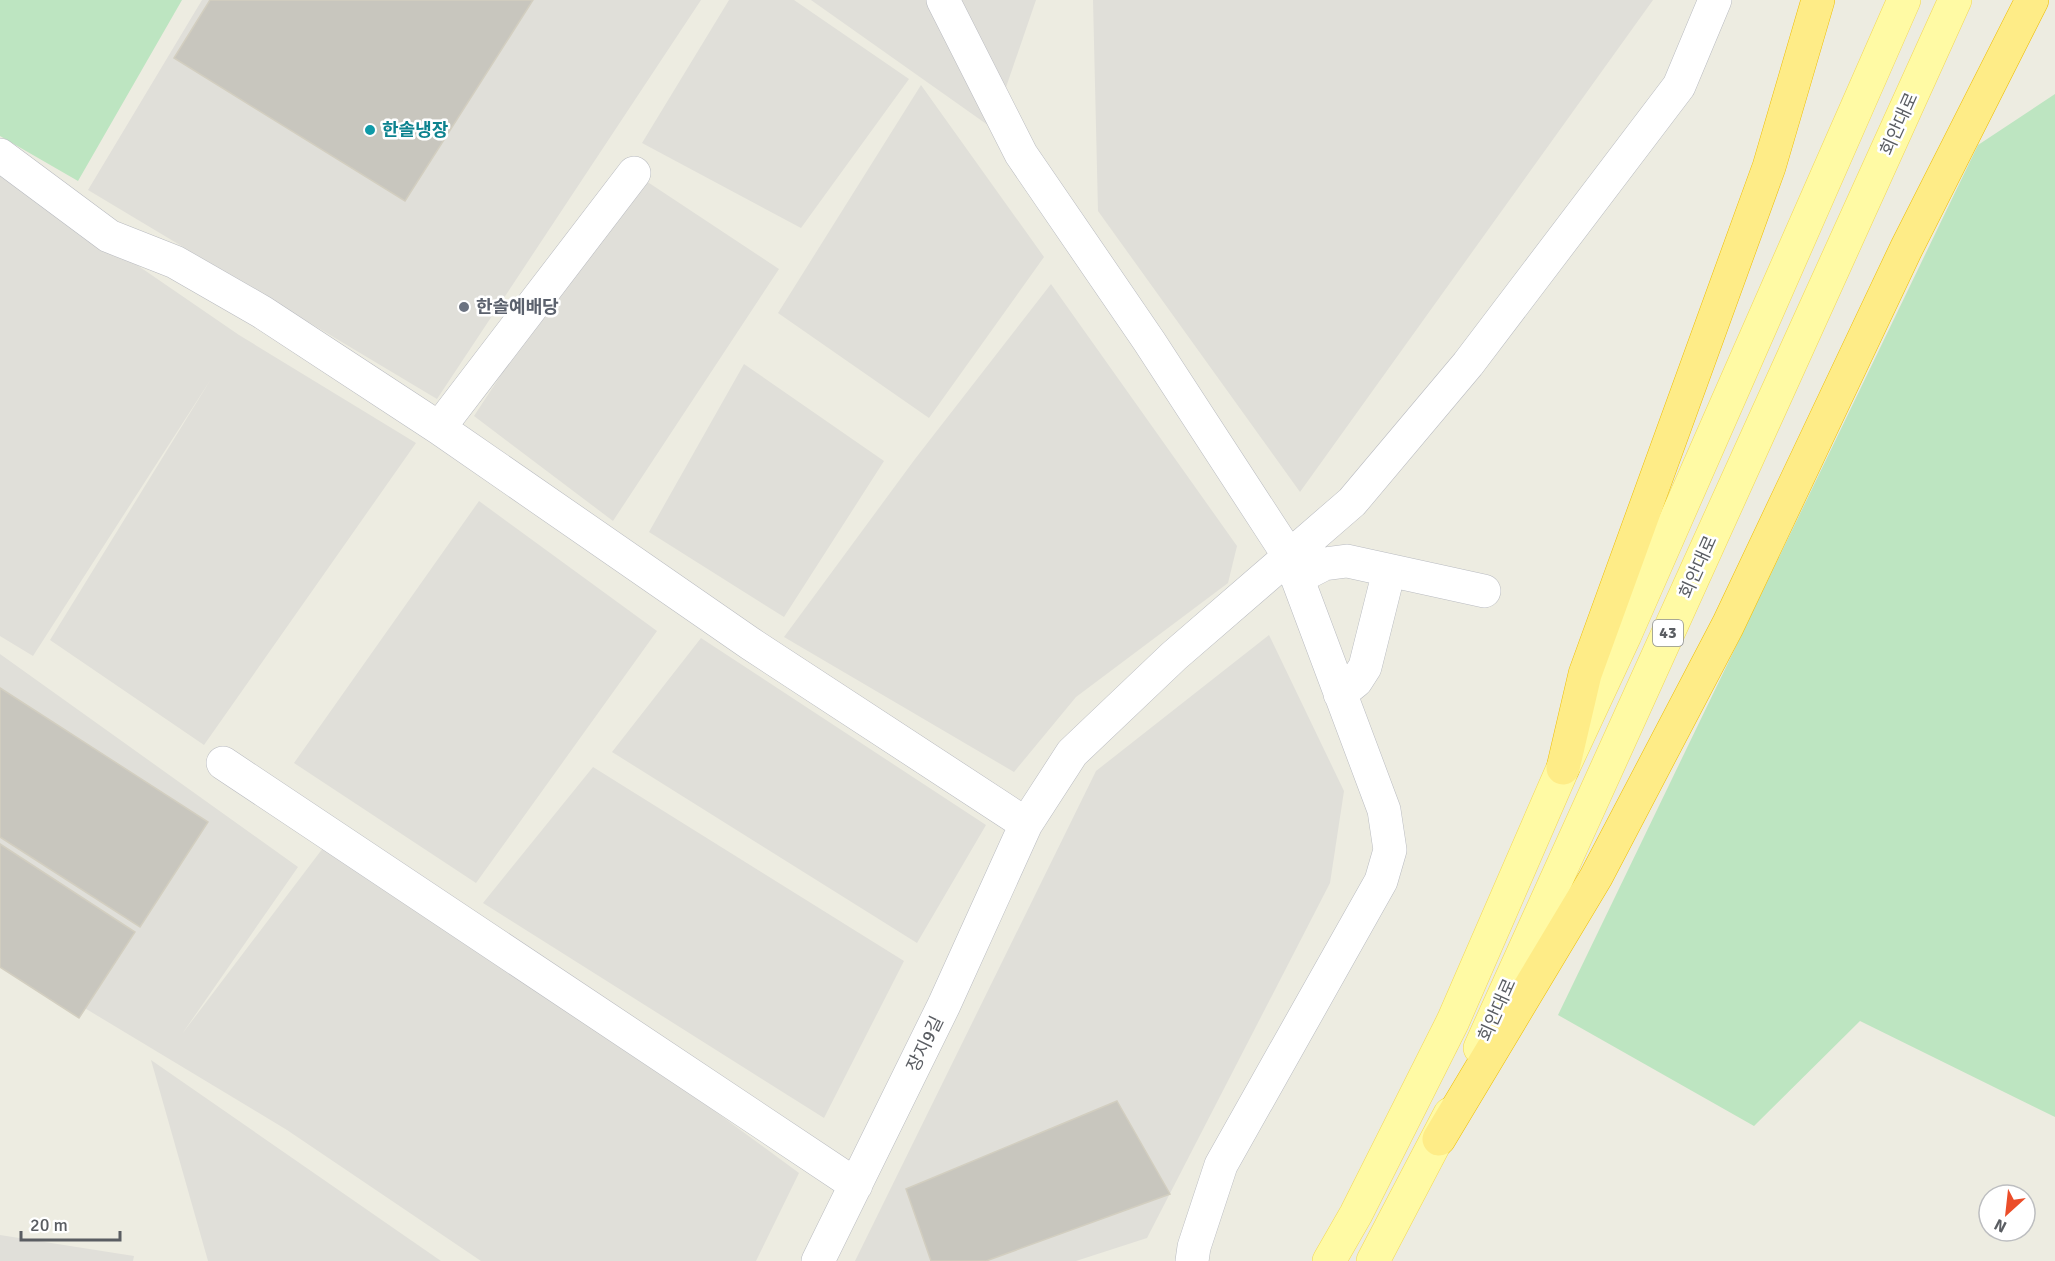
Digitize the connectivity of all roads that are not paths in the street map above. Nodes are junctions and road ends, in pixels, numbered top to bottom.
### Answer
1 (943, 0) edge
2 (1715, 0) edge
3 (1818, 0) edge
4 (1904, 0) edge
5 (1955, 0) edge
6 (2032, 0) edge
7 (0, 155) edge
8 (634, 173) dead end
9 (439, 428) junction
10 (1293, 567) junction
11 (1389, 571) junction
12 (1484, 591) dead end
13 (1341, 694) junction
14 (223, 763) dead end
15 (1563, 768) junction
16 (1026, 824) junction
17 (1439, 1139) junction
18 (856, 1185) junction
19 (818, 1261) edge
20 (1192, 1261) edge
21 (1329, 1261) edge
22 (1373, 1261) edge

1 - 10 street
2 - 10 street
3 - 15 highway
4 - 15 main road, 회안대로 / 43
5 - 17 main road, 회안대로 / 43
6 - 17 highway
7 - 9 street
8 - 9 street
9 - 16 street
10 - 11 street
10 - 13 street
10 - 16 street, 장지9길
11 - 12 street
11 - 13 street
13 - 20 street
14 - 18 street
15 - 21 main road, 회안대로 / 43
16 - 18 street, 장지9길
17 - 22 main road, 회안대로 / 43
18 - 19 street, 장지9길

